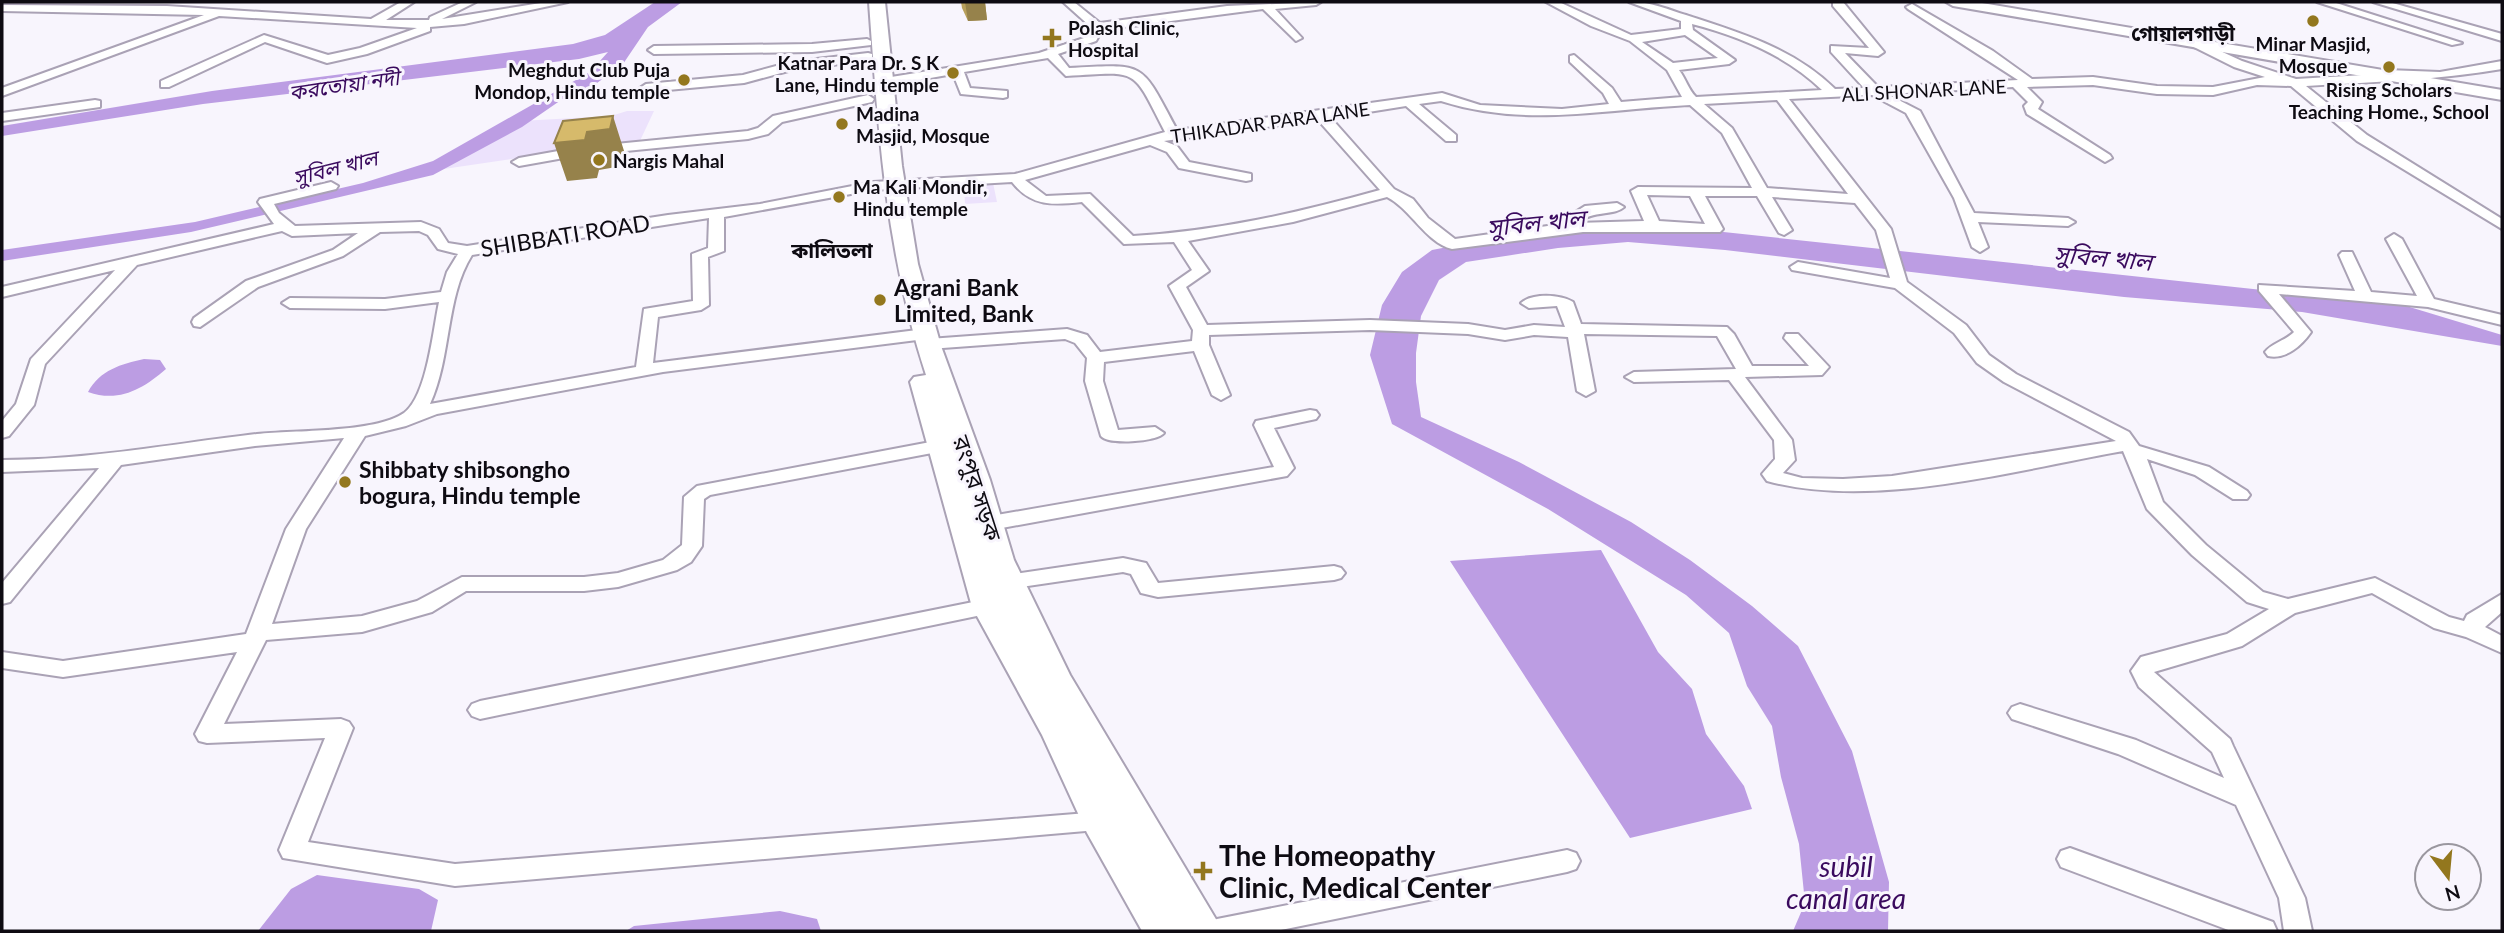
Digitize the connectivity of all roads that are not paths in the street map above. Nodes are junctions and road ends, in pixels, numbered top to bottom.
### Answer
1 (133, 2) edge
2 (273, 2) edge
3 (409, 2) edge
4 (471, 2) edge
5 (563, 2) edge
6 (864, 2) edge
7 (877, 2) edge
8 (1068, 2) edge
9 (1315, 2) edge
10 (1551, 2) edge
11 (1634, 2) edge
12 (1839, 2) edge
13 (1952, 2) edge
14 (2322, 2) edge
15 (2378, 2) edge
16 (1225, 5) edge
17 (1267, 7) junction
18 (1912, 7) dead end
19 (2, 8) edge
20 (122, 8) junction
21 (222, 12) junction
22 (240, 13) junction
23 (373, 22) junction
24 (436, 24) junction
25 (420, 25) junction
26 (1686, 25) junction
27 (1098, 27) junction
28 (478, 32) dead end
29 (1296, 38) dead end
30 (2502, 38) edge
31 (1637, 39) junction
32 (2192, 42) junction
33 (2456, 43) dead end
34 (654, 50) dead end
35 (868, 50) junction
36 (1051, 54) junction
37 (1574, 59) dead end
38 (2502, 65) edge
39 (1671, 66) junction
40 (957, 70) junction
41 (2387, 74) junction
42 (2406, 77) junction
43 (2295, 83) junction
44 (165, 84) dead end
45 (2024, 85) junction
46 (646, 88) dead end
47 (876, 90) junction
48 (2, 92) edge
49 (1876, 92) junction
50 (1003, 94) dead end
51 (1833, 94) junction
52 (2502, 95) edge
53 (1780, 96) junction
54 (1442, 97) joint
55 (1409, 102) junction
56 (1698, 102) junction
57 (95, 104) dead end
58 (1617, 107) junction
59 (1321, 116) junction
60 (2, 117) edge
61 (1173, 134) junction
62 (1451, 138) dead end
63 (1153, 141) junction
64 (2105, 158) dead end
65 (519, 162) dead end
66 (1246, 177) dead end
67 (1016, 178) junction
68 (883, 185) junction
69 (331, 186) dead end
70 (1695, 191) junction
71 (1390, 192) junction
72 (1764, 192) junction
73 (1860, 199) junction
74 (265, 202) joint
75 (1617, 207) dead end
76 (717, 212) junction
77 (1967, 218) junction
78 (277, 221) junction
79 (2068, 222) dead end
80 (1653, 223) junction
81 (2502, 225) edge
82 (1561, 227) junction
83 (377, 228) junction
84 (1784, 230) dead end
85 (1179, 239) junction
86 (2394, 239) dead end
87 (1980, 247) dead end
88 (467, 251) junction
89 (2347, 255) dead end
90 (132, 261) junction
91 (1798, 267) dead end
92 (1900, 285) junction
93 (2, 292) edge
94 (2364, 294) junction
95 (450, 296) junction
96 (2428, 302) junction
97 (290, 303) dead end
98 (1529, 303) dead end
99 (2502, 320) edge
100 (200, 322) dead end
101 (1430, 329) joint
102 (1576, 332) junction
103 (1201, 337) junction
104 (921, 338) junction
105 (1792, 338) dead end
106 (2274, 352) dead end
107 (1096, 358) junction
108 (644, 371) junction
109 (1740, 373) junction
110 (1634, 377) dead end
111 (1586, 391) dead end
112 (1222, 395) dead end
113 (1310, 415) dead end
114 (411, 417) junction
115 (359, 431) junction
116 (2, 432) edge
117 (1156, 433) dead end
118 (941, 446) junction
119 (2132, 447) junction
120 (113, 463) junction
121 (2, 466) edge
122 (2241, 495) dead end
123 (991, 523) junction
124 (1334, 573) dead end
125 (998, 595) junction
126 (2, 597) edge
127 (2502, 601) edge
128 (2288, 607) junction
129 (2473, 631) junction
130 (256, 637) junction
131 (2502, 645) edge
132 (2, 660) edge
133 (480, 710) dead end
134 (2020, 713) dead end
135 (2247, 799) junction
136 (1100, 822) junction
137 (2070, 859) dead end
138 (1567, 862) dead end
139 (1163, 931) edge
140 (1203, 931) edge
141 (1217, 931) edge
142 (2263, 931) edge
143 (2298, 931) edge

1 - 20 street
2 - 22 street
3 - 23 street
4 - 25 street
5 - 24 street
6 - 35 highway
7 - 47 highway, রংপুর সড়ক
8 - 27 street
9 - 17 street
10 - 31 street
11 - 26 street
12 - 49 street
13 - 32 main road
14 - 33 street
15 - 30 street
16 - 17 street
16 - 27 street
17 - 29 street
18 - 45 street
19 - 20 street
20 - 21 street
21 - 22 street
21 - 48 street
22 - 23 street
23 - 25 street
24 - 25 street
24 - 28 street
24 - 44 street
26 - 31 street
26 - 39 street
26 - 51 street
27 - 36 street
31 - 39 street
32 - 41 main road
32 - 43 street
34 - 35 street
35 - 46 street
35 - 47 highway
36 - 40 street
36 - 61 street
37 - 58 street
38 - 41 street
39 - 56 street
40 - 47 street
40 - 50 street
41 - 42 main road
42 - 43 street, ALI SHONAR LANE
42 - 52 main road
43 - 45 street, ALI SHONAR LANE
43 - 81 street
45 - 49 street, ALI SHONAR LANE
45 - 64 street
47 - 65 street
47 - 68 highway, রংপুর সড়ক
49 - 51 street, ALI SHONAR LANE
49 - 77 street
51 - 53 street, ALI SHONAR LANE
53 - 56 street, ALI SHONAR LANE
53 - 73 street
54 - 55 street, THIKADAR PARA LANE
54 - 58 street, ALI SHONAR LANE
55 - 59 street, THIKADAR PARA LANE
55 - 62 street
56 - 58 street, ALI SHONAR LANE
56 - 72 street
57 - 60 street
59 - 61 street, THIKADAR PARA LANE
59 - 71 street
61 - 63 street, THIKADAR PARA LANE
63 - 66 street
63 - 67 street, THIKADAR PARA LANE
67 - 68 street, THIKADAR PARA LANE
67 - 85 street
68 - 76 street, SHIBBATI ROAD
68 - 104 highway, রংপুর সড়ক
69 - 74 street
70 - 72 street
70 - 80 street
70 - 80 street
71 - 82 street
71 - 85 street
72 - 73 street
72 - 84 street
73 - 92 street
74 - 78 street
75 - 82 street
76 - 88 street, SHIBBATI ROAD
76 - 108 street
77 - 79 street
77 - 87 street
78 - 83 street
78 - 90 street
80 - 82 street
83 - 88 street
83 - 100 street
85 - 103 street
86 - 96 street
88 - 95 street, SHIBBATI ROAD
89 - 94 street
90 - 93 street
90 - 116 street
91 - 92 street
92 - 119 street
94 - 96 street
94 - 106 street
95 - 97 street
95 - 114 street, SHIBBATI ROAD
96 - 99 street
98 - 102 street
101 - 102 street
101 - 103 street
102 - 109 street
102 - 111 street
103 - 107 street
103 - 112 street
104 - 107 street
104 - 108 street
104 - 118 highway, রংপুর সড়ক
104 - 123 highway, রংপুর সড়ক
105 - 109 street
107 - 117 street
108 - 114 street
109 - 110 street
109 - 119 street
113 - 123 street
114 - 115 street
115 - 120 street
115 - 130 street
118 - 125 highway, রংপুর সড়ক
118 - 130 street
119 - 122 street
119 - 128 street
120 - 121 street
120 - 126 street
123 - 125 highway, রংপুর সড়ক
124 - 125 street
125 - 133 street
125 - 136 highway, রংপুর সড়ক
125 - 140 highway, রংপুর সড়ক
127 - 129 street
128 - 129 street
128 - 135 street
129 - 131 street
130 - 132 street
130 - 136 street
134 - 135 street
135 - 143 street
136 - 139 highway, রংপুর সড়ক
137 - 142 street
138 - 141 street

